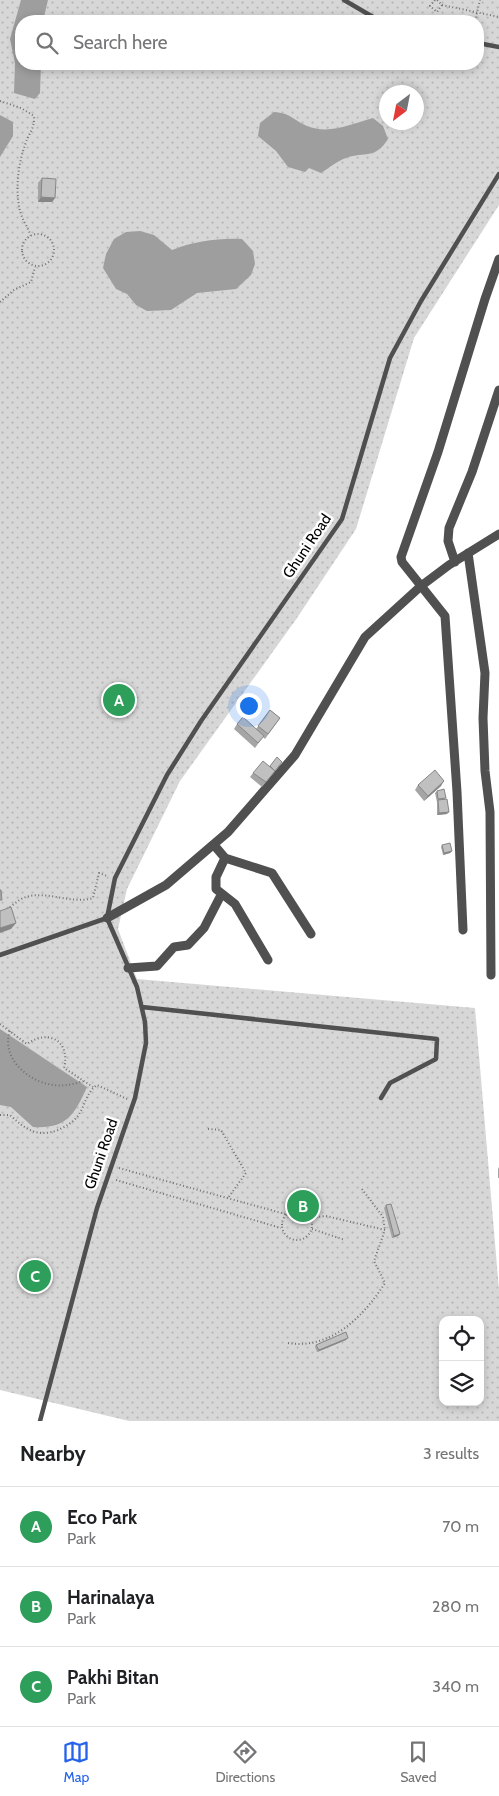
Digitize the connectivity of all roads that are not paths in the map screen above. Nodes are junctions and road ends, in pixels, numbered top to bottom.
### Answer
1 (344, 0) edge
2 (370, 15) edge
3 (484, 44) edge
4 (499, 48) edge
5 (499, 174) edge
6 (499, 259) edge
7 (499, 390) edge
8 (499, 534) edge
9 (468, 553) junction
10 (452, 563) junction
11 (422, 585) junction
12 (214, 844) junction
13 (225, 858) junction
14 (221, 895) junction
15 (107, 918) junction
16 (463, 930) dead end
17 (311, 934) dead end
18 (0, 955) edge
19 (268, 960) dead end
20 (128, 968) junction
21 (491, 975) dead end
22 (142, 1006) junction
23 (381, 1098) dead end
24 (40, 1421) edge

1 - 2 lane
3 - 4 lane
5 - 15 lane, Ghuni Road
6 - 11 street
7 - 10 street
8 - 9 street
9 - 10 street
9 - 21 street
10 - 11 street
11 - 12 street
11 - 16 street
12 - 13 street
12 - 15 street
13 - 14 street
13 - 17 street
14 - 19 street
14 - 20 street
15 - 18 lane
15 - 20 lane, Ghuni Road
20 - 22 lane, Ghuni Road
22 - 23 lane
22 - 24 lane, Ghuni Road

